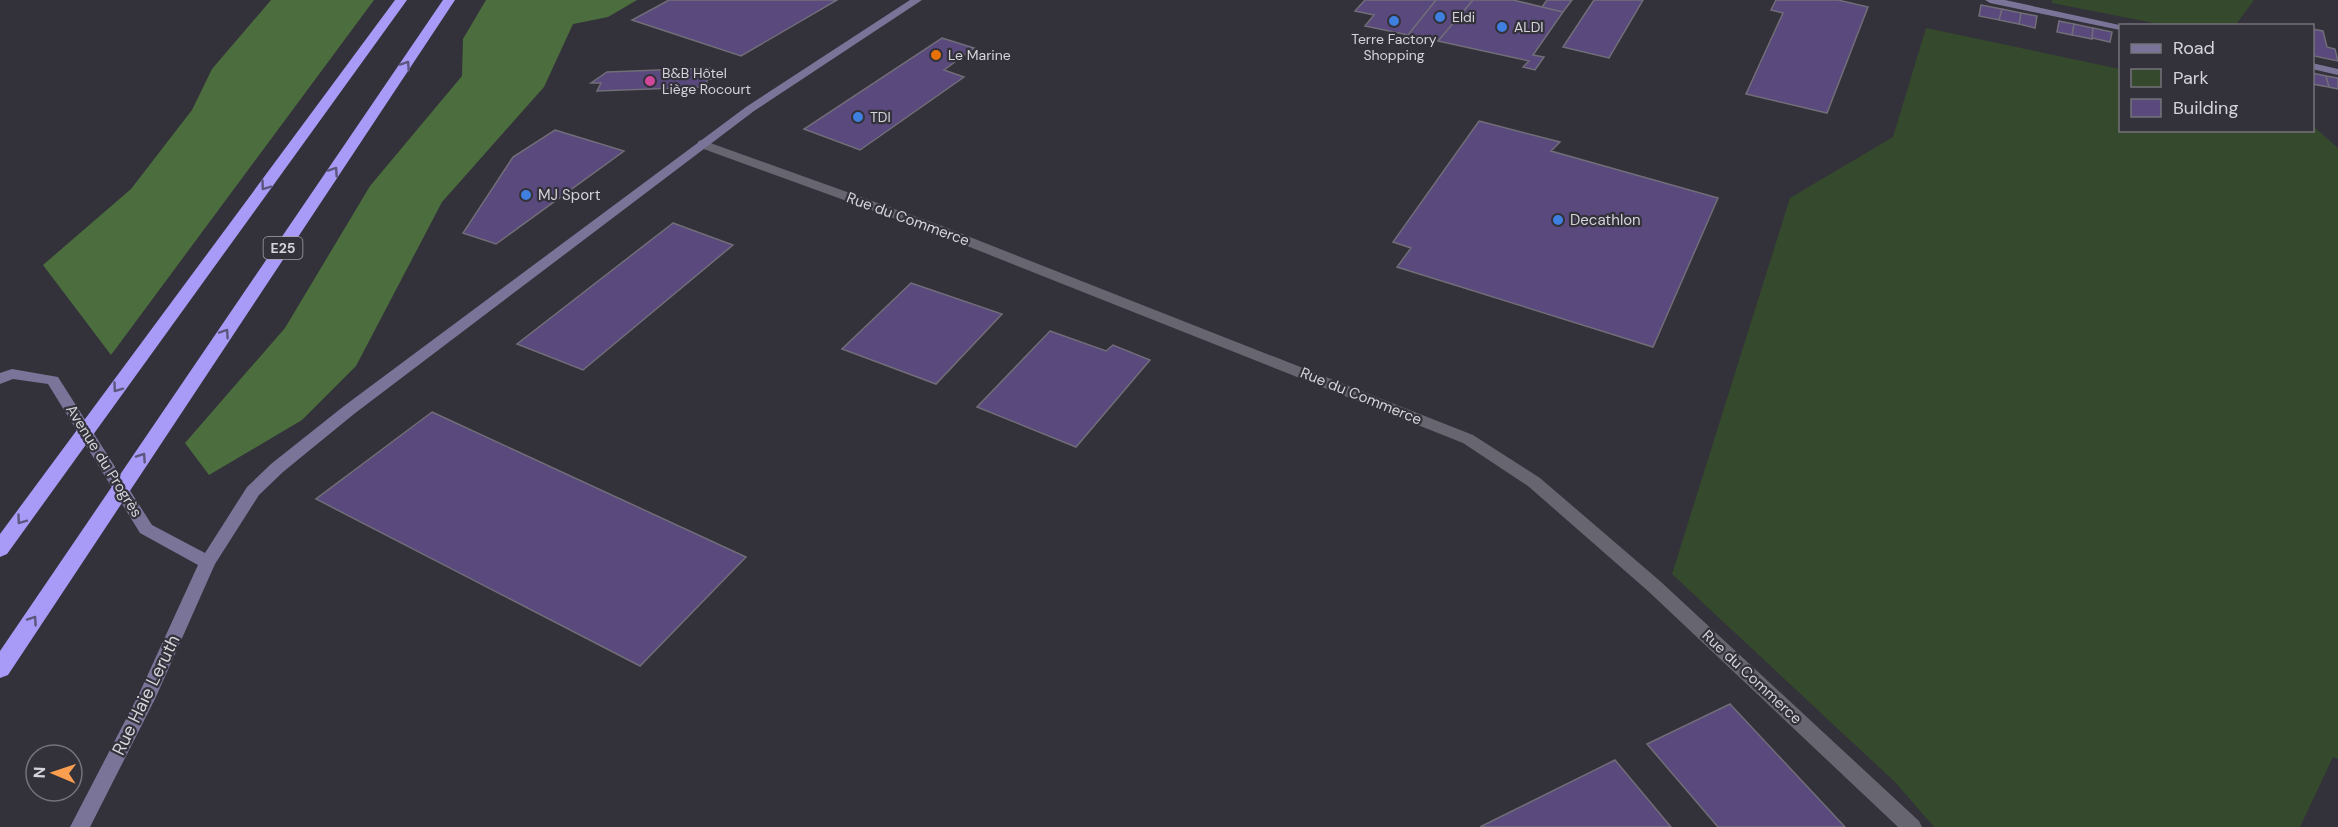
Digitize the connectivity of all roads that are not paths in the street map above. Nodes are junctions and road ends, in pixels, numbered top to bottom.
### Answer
1 (401, 0) edge
2 (449, 0) edge
3 (918, 0) edge
4 (1990, 0) edge
5 (2119, 27) edge
6 (2314, 66) edge
7 (2338, 72) edge
8 (702, 144) junction
9 (0, 379) edge
10 (0, 549) edge
11 (208, 562) junction
12 (0, 669) edge
13 (80, 827) edge
14 (1912, 827) edge

1 -> 10 highway
12 -> 2 highway, E25
3 - 8 street, Rue Haie Leruth
4 - 5 street
6 - 7 street
8 - 11 street, Rue Haie Leruth
8 - 14 street, Rue du Commerce
9 - 11 street, Avenue du Progrès
11 - 13 street, Rue Haie Leruth

